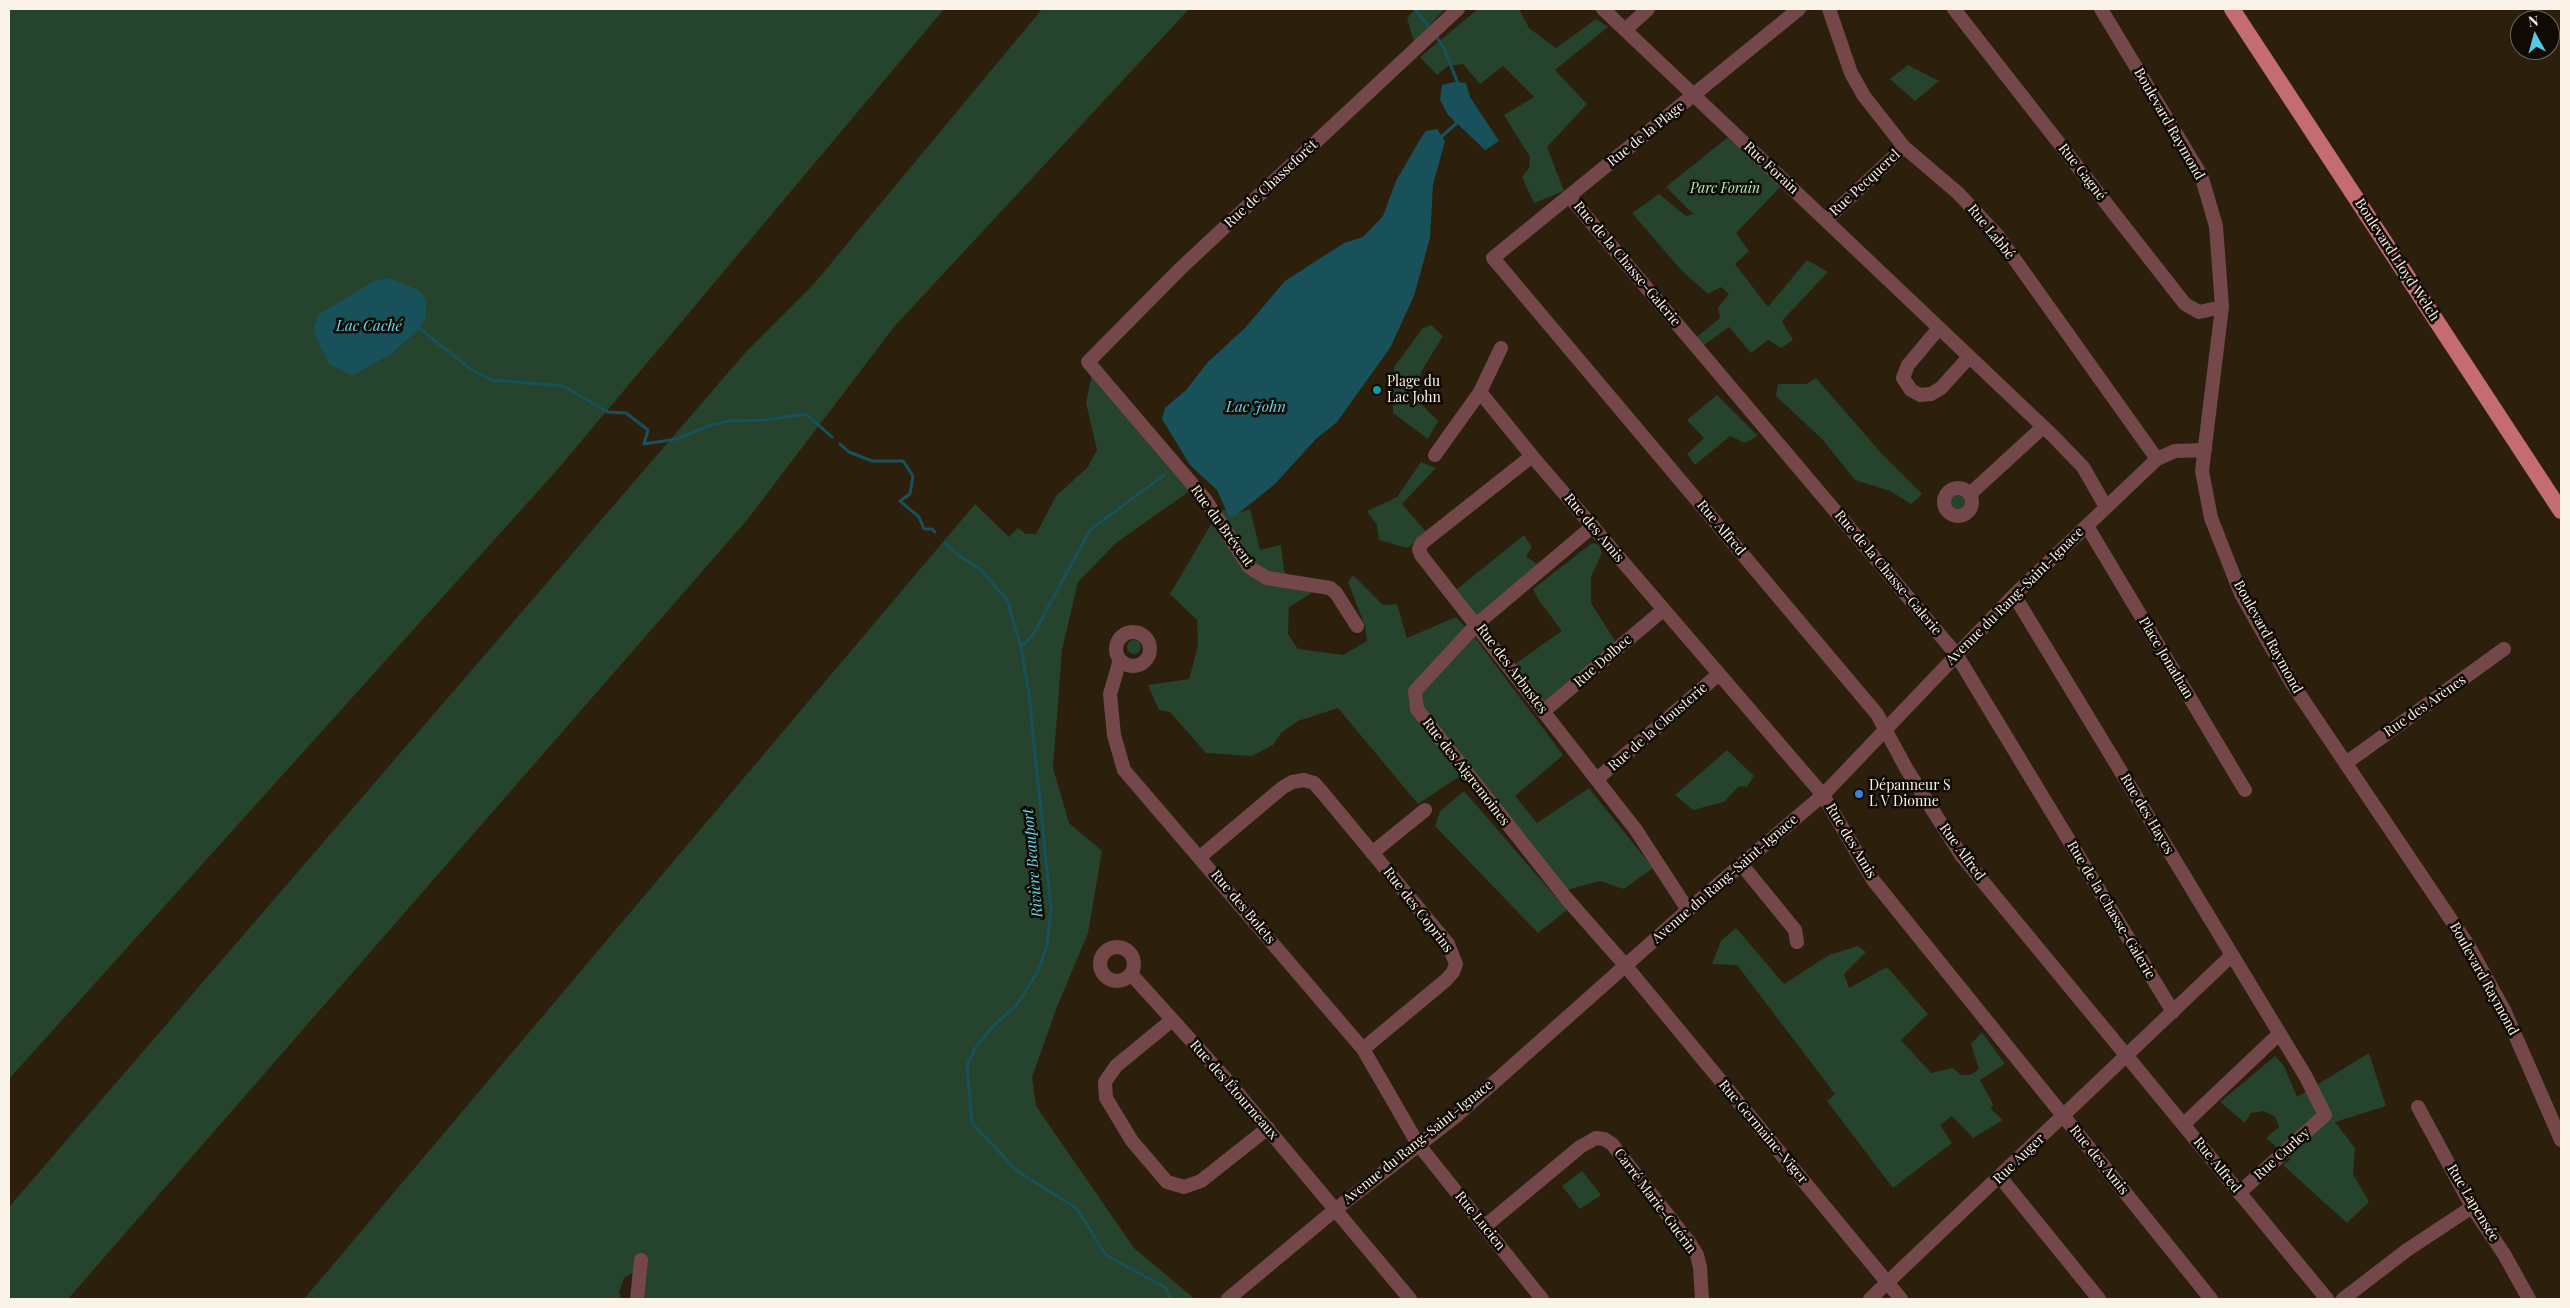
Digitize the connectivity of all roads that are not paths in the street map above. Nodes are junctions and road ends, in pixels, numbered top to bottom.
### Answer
1 (1458, 9) edge
2 (1602, 9) edge
3 (1648, 9) edge
4 (1799, 9) edge
5 (1829, 9) edge
6 (1954, 9) edge
7 (2101, 9) edge
8 (2232, 9) edge
9 (1625, 30) junction
10 (1693, 96) junction
11 (1904, 147) junction
12 (1569, 196) junction
13 (1827, 219) junction
14 (1493, 258) joint
15 (2222, 307) junction
16 (1939, 328) junction
17 (1501, 348) dead end
18 (1969, 358) junction
19 (1088, 362) joint
20 (1480, 392) junction
21 (2043, 427) junction
22 (2205, 450) junction
23 (1435, 455) dead end
24 (1532, 456) junction
25 (2157, 459) junction
26 (1970, 494) dead end
27 (2106, 507) junction
28 (2561, 511) edge
29 (1593, 526) junction
30 (2087, 526) junction
31 (2014, 595) junction
32 (1663, 610) junction
33 (1477, 624) junction
34 (1357, 626) dead end
35 (2504, 649) dead end
36 (1956, 654) junction
37 (1120, 660) dead end
38 (1719, 674) junction
39 (1544, 711) junction
40 (1886, 729) junction
41 (2346, 763) junction
42 (1597, 779) junction
43 (2245, 790) dead end
44 (1823, 795) junction
45 (1425, 810) dead end
46 (1372, 853) junction
47 (1200, 857) junction
48 (1742, 864) junction
49 (1688, 910) junction
50 (1798, 942) dead end
51 (2232, 955) junction
52 (1625, 965) junction
53 (1131, 974) dead end
54 (2172, 1012) junction
55 (1172, 1020) junction
56 (2279, 1034) junction
57 (1363, 1049) junction
58 (2128, 1055) junction
59 (2418, 1107) dead end
60 (2325, 1115) joint
61 (2064, 1116) junction
62 (2184, 1124) junction
63 (1268, 1128) junction
64 (2561, 1140) edge
65 (1418, 1144) junction
66 (2000, 1177) junction
67 (2240, 1193) junction
68 (2472, 1207) junction
69 (1336, 1208) junction
70 (1484, 1227) junction
71 (641, 1260) dead end
72 (1888, 1283) junction
73 (637, 1299) edge
74 (1228, 1299) edge
75 (1410, 1299) edge
76 (1542, 1299) edge
77 (1702, 1299) edge
78 (1870, 1299) edge
79 (1901, 1299) edge
80 (2099, 1299) edge
81 (2211, 1299) edge
82 (2327, 1299) edge
83 (2344, 1299) edge
84 (2529, 1299) edge

1 - 19 street, Rue de Chasseforêt
2 - 9 street, Rue Forain
3 - 9 street
4 - 10 street, Rue de la Plage
5 - 11 street, Rue Labbé
6 - 15 street, Rue Gagné
7 - 15 street, Boulevard Raymond
8 - 28 main road, Boulevard Lloyd Welch
9 - 10 street, Rue Forain
10 - 12 street, Rue de la Plage
10 - 13 street, Rue Forain
11 - 13 street, Rue Pecquerel
11 - 25 street, Rue Labbé
12 - 14 street, Rue de la Plage
12 - 36 street, Rue de la Chasse-Galerie
13 - 16 street, Rue Forain
14 - 40 street, Rue Alfred
15 - 22 street, Boulevard Raymond
16 - 18 street, Rue Forain
16 - 18 street
17 - 20 street
18 - 21 street, Rue Forain
19 - 34 street, Rue du Brévent
20 - 23 street
20 - 24 street, Rue des Amis
21 - 26 street
21 - 27 street, Rue Forain
22 - 25 street, Avenue du Rang-Saint-Ignace
22 - 41 street, Boulevard Raymond
24 - 29 street, Rue des Amis
24 - 33 street, Rue des Arbustes
25 - 27 street, Avenue du Rang-Saint-Ignace
27 - 30 street, Avenue du Rang-Saint-Ignace
29 - 32 street, Rue des Amis
29 - 33 street, Rue des Aigremoines
30 - 31 street, Avenue du Rang-Saint-Ignace
30 - 43 street, Place Jonathan
31 - 36 street, Avenue du Rang-Saint-Ignace
31 - 51 street, Rue des Hayes
32 - 38 street, Rue des Amis
32 - 39 street, Rue Dolbec
33 - 39 street, Rue des Arbustes
33 - 52 street, Rue des Aigremoines
35 - 41 street, Rue des Arènes
36 - 40 street, Avenue du Rang-Saint-Ignace
36 - 54 street, Rue de la Chasse-Galerie
37 - 47 street, Rue des Bolets
38 - 42 street, Rue de la Clousterie
38 - 44 street, Rue des Amis
39 - 42 street, Rue des Arbustes
40 - 44 street, Avenue du Rang-Saint-Ignace
40 - 58 street, Rue Alfred
41 - 64 street, Boulevard Raymond
42 - 49 street, Rue des Arbustes
44 - 48 street, Avenue du Rang-Saint-Ignace
44 - 61 street, Rue des Amis
45 - 46 street
46 - 47 street, Rue des Coprins
46 - 57 street, Rue des Coprins
47 - 57 street, Rue des Bolets
48 - 49 street, Avenue du Rang-Saint-Ignace
48 - 50 street
49 - 52 street, Avenue du Rang-Saint-Ignace
51 - 54 street, Rue Auger
51 - 56 street, Rue des Hayes
52 - 65 street, Avenue du Rang-Saint-Ignace
52 - 72 street, Rue Germaine-Viger
53 - 55 street, Rue des Étourneaux
54 - 58 street, Rue Auger
55 - 63 street, Rue des Étourneaux
55 - 63 street
56 - 60 street, Rue des Hayes
56 - 62 street
57 - 65 street, Rue des Bolets
58 - 61 street, Rue Auger
58 - 62 street, Rue Alfred
59 - 68 street, Rue Lapensée
60 - 67 street, Rue Curley
61 - 66 street, Rue Auger
61 - 81 street, Rue des Amis
62 - 67 street, Rue Alfred
63 - 69 street, Rue des Étourneaux
65 - 69 street, Avenue du Rang-Saint-Ignace
65 - 70 street, Rue Lucien
66 - 72 street, Rue Auger
66 - 80 street
67 - 82 street, Rue Alfred
68 - 83 street
68 - 84 street, Rue Lapensée
69 - 74 street, Avenue du Rang-Saint-Ignace
69 - 75 street, Rue des Étourneaux
70 - 76 street, Rue Lucien
70 - 77 street, Carré Marie-Guérin
71 - 73 street
72 - 78 street, Rue Auger
72 - 79 street, Rue Germaine-Viger

